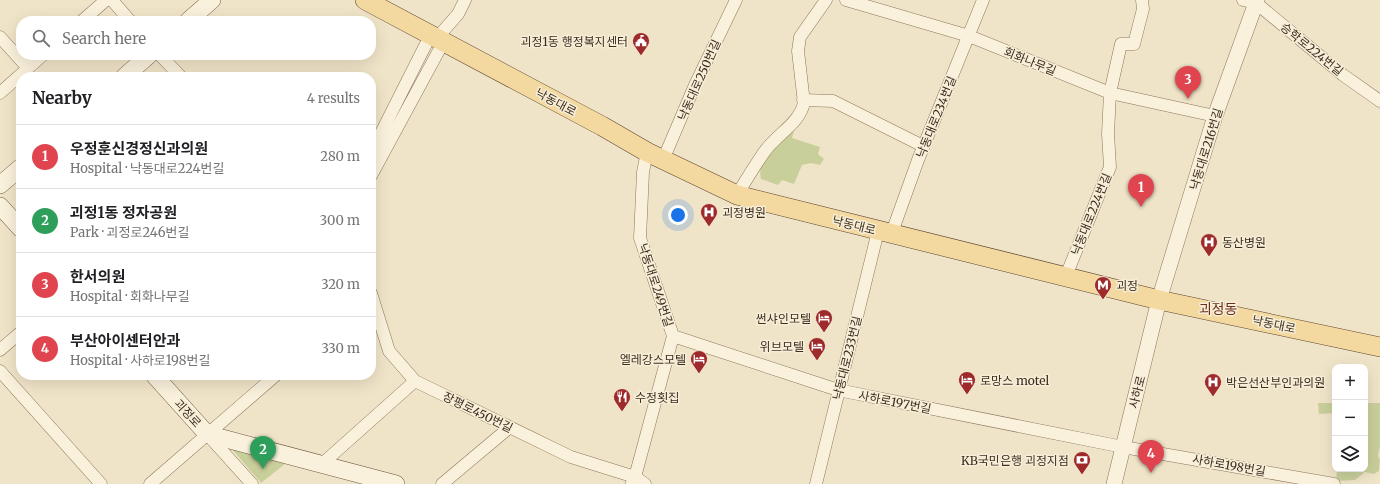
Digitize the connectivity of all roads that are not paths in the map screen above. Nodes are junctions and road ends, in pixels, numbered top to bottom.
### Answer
1 (106, 0) edge
2 (112, 0) edge
3 (212, 0) edge
4 (365, 0) edge
5 (465, 0) edge
6 (736, 0) edge
7 (826, 0) edge
8 (846, 0) edge
9 (983, 0) edge
10 (1142, 0) edge
11 (1252, 1) edge
12 (88, 16) edge
13 (126, 16) edge
14 (194, 16) edge
15 (969, 36) junction
16 (0, 37) edge
17 (437, 38) junction
18 (16, 55) edge
19 (21, 60) edge
20 (37, 60) edge
21 (143, 60) edge
22 (165, 60) edge
23 (28, 68) junction
24 (24, 72) edge
25 (130, 72) edge
26 (176, 72) edge
27 (16, 79) edge
28 (0, 93) edge
29 (1110, 93) junction
30 (803, 100) junction
31 (1380, 101) edge
32 (1215, 116) junction
33 (376, 144) edge
34 (924, 146) junction
35 (655, 156) junction
36 (376, 166) edge
37 (16, 171) edge
38 (0, 185) edge
39 (737, 195) junction
40 (0, 206) edge
41 (16, 224) edge
42 (885, 233) junction
43 (1066, 276) junction
44 (1159, 300) junction
45 (376, 309) edge
46 (16, 336) edge
47 (673, 336) junction
48 (1380, 347) edge
49 (0, 350) edge
50 (0, 371) edge
51 (158, 380) edge
52 (270, 380) edge
53 (415, 381) junction
54 (838, 390) junction
55 (510, 427) junction
56 (207, 434) junction
57 (1123, 447) junction
58 (322, 464) junction
59 (637, 482) edge
60 (101, 484) edge
61 (150, 484) edge
62 (252, 484) edge
63 (396, 484) edge
64 (442, 484) edge
65 (816, 484) edge
66 (1114, 484) edge
67 (1334, 484) edge

1 - 12 street
2 - 13 street
3 - 14 main road
4 - 17 main road, 낙동대로
5 - 17 street
6 - 35 street, 낙동대로250번길
7 - 30 street
8 - 15 street, 회화나무길
9 - 15 street, 낙동대로234번길
10 - 29 street, 낙동대로224번길
11 - 31 street, 승학로224번길
11 - 32 street, 낙동대로216번길
15 - 29 street, 회화나무길
15 - 34 street, 낙동대로234번길
16 - 18 street
17 - 33 street
17 - 35 main road, 낙동대로
17 - 36 street
19 - 23 street
20 - 23 street
21 - 25 main road
22 - 26 street
23 - 24 street
27 - 28 street
29 - 32 street, 회화나무길
29 - 43 street, 낙동대로224번길
30 - 34 street
30 - 39 street
32 - 44 street, 낙동대로216번길
34 - 42 street, 낙동대로234번길
35 - 39 main road, 낙동대로
35 - 47 street, 낙동대로249번길
37 - 38 main road
39 - 42 main road, 낙동대로
40 - 41 main road
42 - 43 main road, 낙동대로
42 - 54 street, 낙동대로233번길
43 - 44 main road, 낙동대로
44 - 48 main road, 낙동대로
44 - 57 street, 사하로
45 - 53 street, 장평로450번길
46 - 49 street
47 - 54 street, 사하로197번길
47 - 59 street, 낙동대로249번길
50 - 60 street
51 - 56 main road, 괴정로
52 - 56 street
53 - 55 street, 장평로450번길
53 - 58 street
54 - 57 street, 사하로197번길
54 - 65 street, 낙동대로233번길
55 - 59 street, 장평로450번길
55 - 64 street
56 - 58 main road, 괴정로
56 - 61 street
56 - 62 street
57 - 66 street, 사하로
57 - 67 street, 사하로198번길
58 - 63 main road, 괴정로

